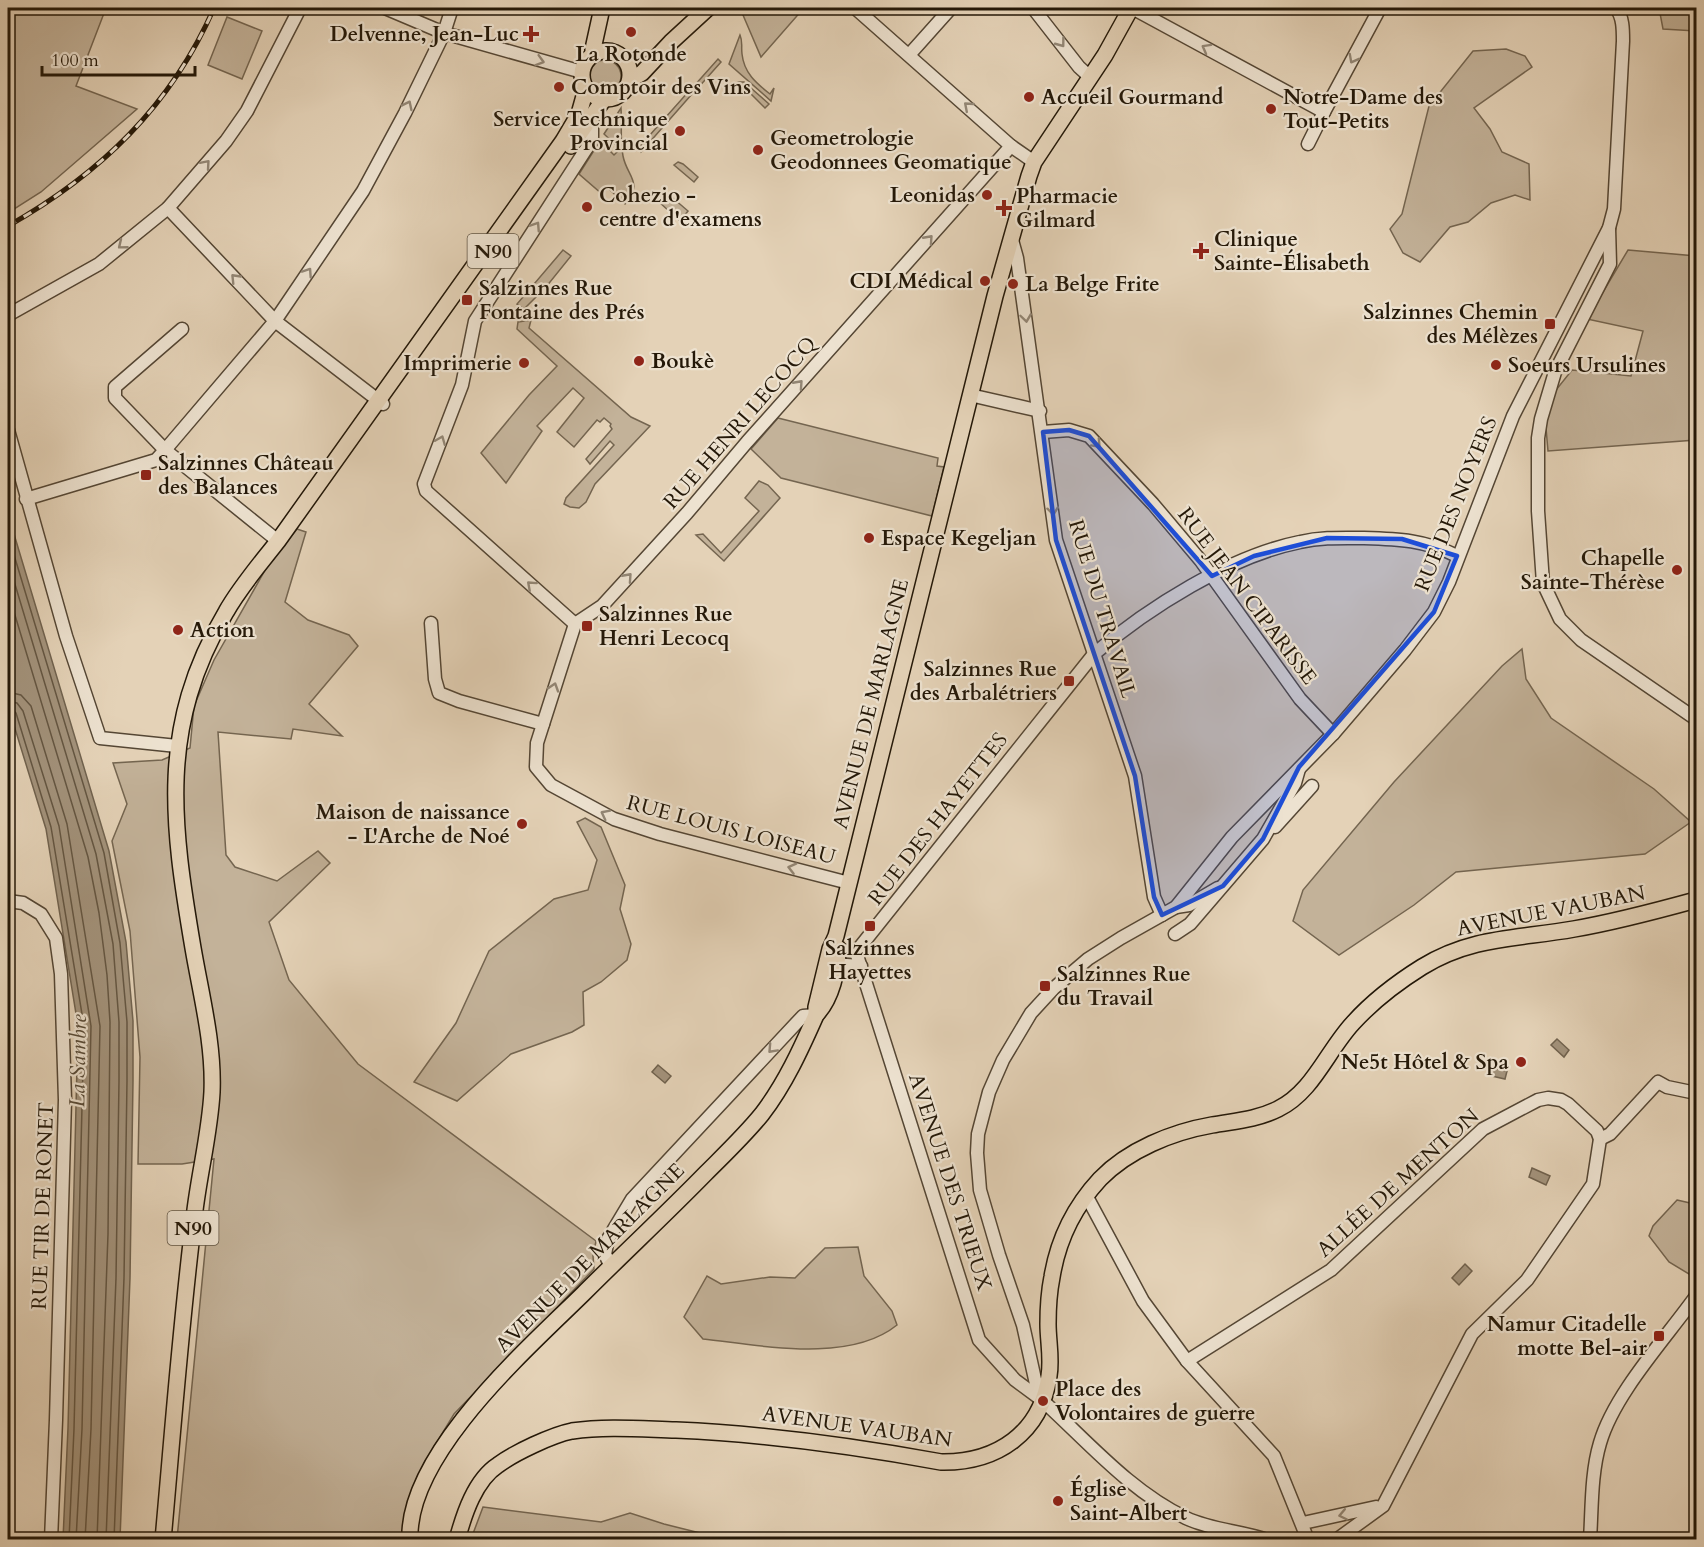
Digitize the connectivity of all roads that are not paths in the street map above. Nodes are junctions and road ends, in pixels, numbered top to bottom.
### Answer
1 (300, 8) edge
2 (385, 8) edge
3 (452, 8) edge
4 (708, 8) edge
5 (855, 8) edge
6 (951, 8) edge
7 (1034, 8) edge
8 (1132, 8) edge
9 (1380, 8) edge
10 (1616, 8) edge
11 (601, 13) edge
12 (444, 33) junction
13 (671, 42) junction
14 (593, 54) junction
15 (909, 55) junction
16 (619, 56) junction
17 (582, 72) junction
18 (1090, 77) junction
19 (630, 81) junction
20 (586, 90) junction
21 (603, 99) junction
22 (1324, 112) junction
23 (592, 118) junction
24 (1308, 144) dead end
25 (1011, 146) junction
26 (1034, 162) junction
27 (168, 208) junction
28 (1609, 228) junction
29 (1012, 240) junction
30 (8, 315) edge
31 (275, 321) junction
32 (182, 329) dead end
33 (970, 395) junction
34 (381, 402) junction
35 (1040, 411) junction
36 (8, 429) edge
37 (1043, 432) junction
38 (165, 450) junction
39 (26, 499) junction
40 (278, 541) junction
41 (1457, 556) junction
42 (1212, 576) junction
43 (431, 623) dead end
44 (575, 624) junction
45 (1094, 654) junction
46 (1696, 719) edge
47 (543, 724) junction
48 (1333, 734) junction
49 (177, 746) junction
50 (1299, 767) junction
51 (1312, 786) dead end
52 (1263, 839) junction
53 (849, 883) junction
54 (1222, 886) junction
55 (1696, 900) edge
56 (8, 901) edge
57 (1176, 907) junction
58 (1162, 915) junction
59 (1175, 934) dead end
60 (835, 950) junction
61 (856, 952) junction
62 (861, 966) junction
63 (816, 1014) junction
64 (1696, 1093) edge
65 (1600, 1139) junction
66 (1086, 1195) junction
67 (611, 1267) junction
68 (1696, 1296) edge
69 (1692, 1311) edge
70 (1187, 1361) junction
71 (1043, 1401) junction
72 (1383, 1506) junction
73 (1303, 1523) junction
74 (51, 1539) edge
75 (163, 1539) edge
76 (410, 1539) edge
77 (458, 1539) edge
78 (1267, 1539) edge
79 (1308, 1539) edge
80 (1336, 1539) edge
81 (1590, 1539) edge

27 -> 1 street
2 - 12 street
3 - 12 street
4 - 13 main road
5 - 15 street
6 - 15 street
7 -> 18 street
8 - 18 main road, AVENUE DE MARLAGNE
22 -> 8 street
9 -> 22 street
10 - 28 street
11 - 14 main road
11 - 16 main road
12 -> 17 street
31 -> 12 street
13 - 16 main road
13 - 19 main road
14 - 16 main road
14 - 17 main road
25 -> 15 street
16 - 19 main road
17 - 20 main road
18 - 26 main road, AVENUE DE MARLAGNE
19 - 21 main road
20 - 21 main road
20 - 34 main road, N90
21 - 23 main road, N90
22 - 24 street
23 - 34 main road, N90
44 -> 23 street
25 - 26 street
44 -> 25 street, RUE HENRI LECOCQ
26 - 29 main road, AVENUE DE MARLAGNE
27 -> 30 street
31 -> 27 street
28 - 41 street, RUE DES NOYERS
28 - 46 street
29 - 33 main road, AVENUE DE MARLAGNE
29 -> 35 street, RUE DU TRAVAIL
31 - 34 street
31 - 38 street
32 - 38 street
33 - 35 street
33 - 53 main road, AVENUE DE MARLAGNE
34 - 40 main road, N90
35 - 37 street, RUE DU TRAVAIL
36 - 39 street
37 -> 42 street, RUE JEAN CIPARISSE
37 -> 45 street, RUE DU TRAVAIL
38 - 39 street
38 - 40 street
39 - 49 street
40 - 49 main road, N90
41 - 42 street, RUE DES HAYETTES
41 - 48 street, RUE DES NOYERS
42 - 45 street, RUE DES HAYETTES
42 - 48 street, RUE JEAN CIPARISSE
43 - 47 street
47 -> 44 street
45 - 58 street, RUE DU TRAVAIL
45 - 61 street, RUE DES HAYETTES
53 -> 47 street, RUE LOUIS LOISEAU
48 - 50 street, RUE DES NOYERS
49 - 75 main road, N90
50 - 52 street, RUE DES NOYERS
50 - 57 street, RUE DES NOYERS
51 - 52 street, RUE DES NOYERS
52 - 54 street, RUE DES NOYERS
53 - 60 main road, AVENUE DE MARLAGNE
54 - 57 street, RUE DES NOYERS
54 - 59 street, RUE DES NOYERS
55 - 66 main road, AVENUE VAUBAN
56 - 74 street, RUE TIR DE RONET
57 - 58 street, RUE DES NOYERS
58 - 71 street, RUE DES NOYERS
60 - 61 street
60 - 62 street
60 - 63 main road, AVENUE DE MARLAGNE
61 - 62 street, AVENUE DES TRIEUX
62 - 71 street, AVENUE DES TRIEUX
63 - 67 main road, AVENUE DE MARLAGNE
63 -> 67 street
64 - 65 street
65 - 70 street, ALLÉE DE MENTON
65 - 72 street
66 - 70 street
66 - 71 main road, AVENUE VAUBAN
67 - 76 main road, AVENUE DE MARLAGNE
68 - 69 street
69 - 81 street
70 - 73 street
71 - 77 main road, AVENUE VAUBAN
71 - 78 street, AVENUE DES TRIEUX
72 -> 73 street
72 - 80 street
73 - 79 street

